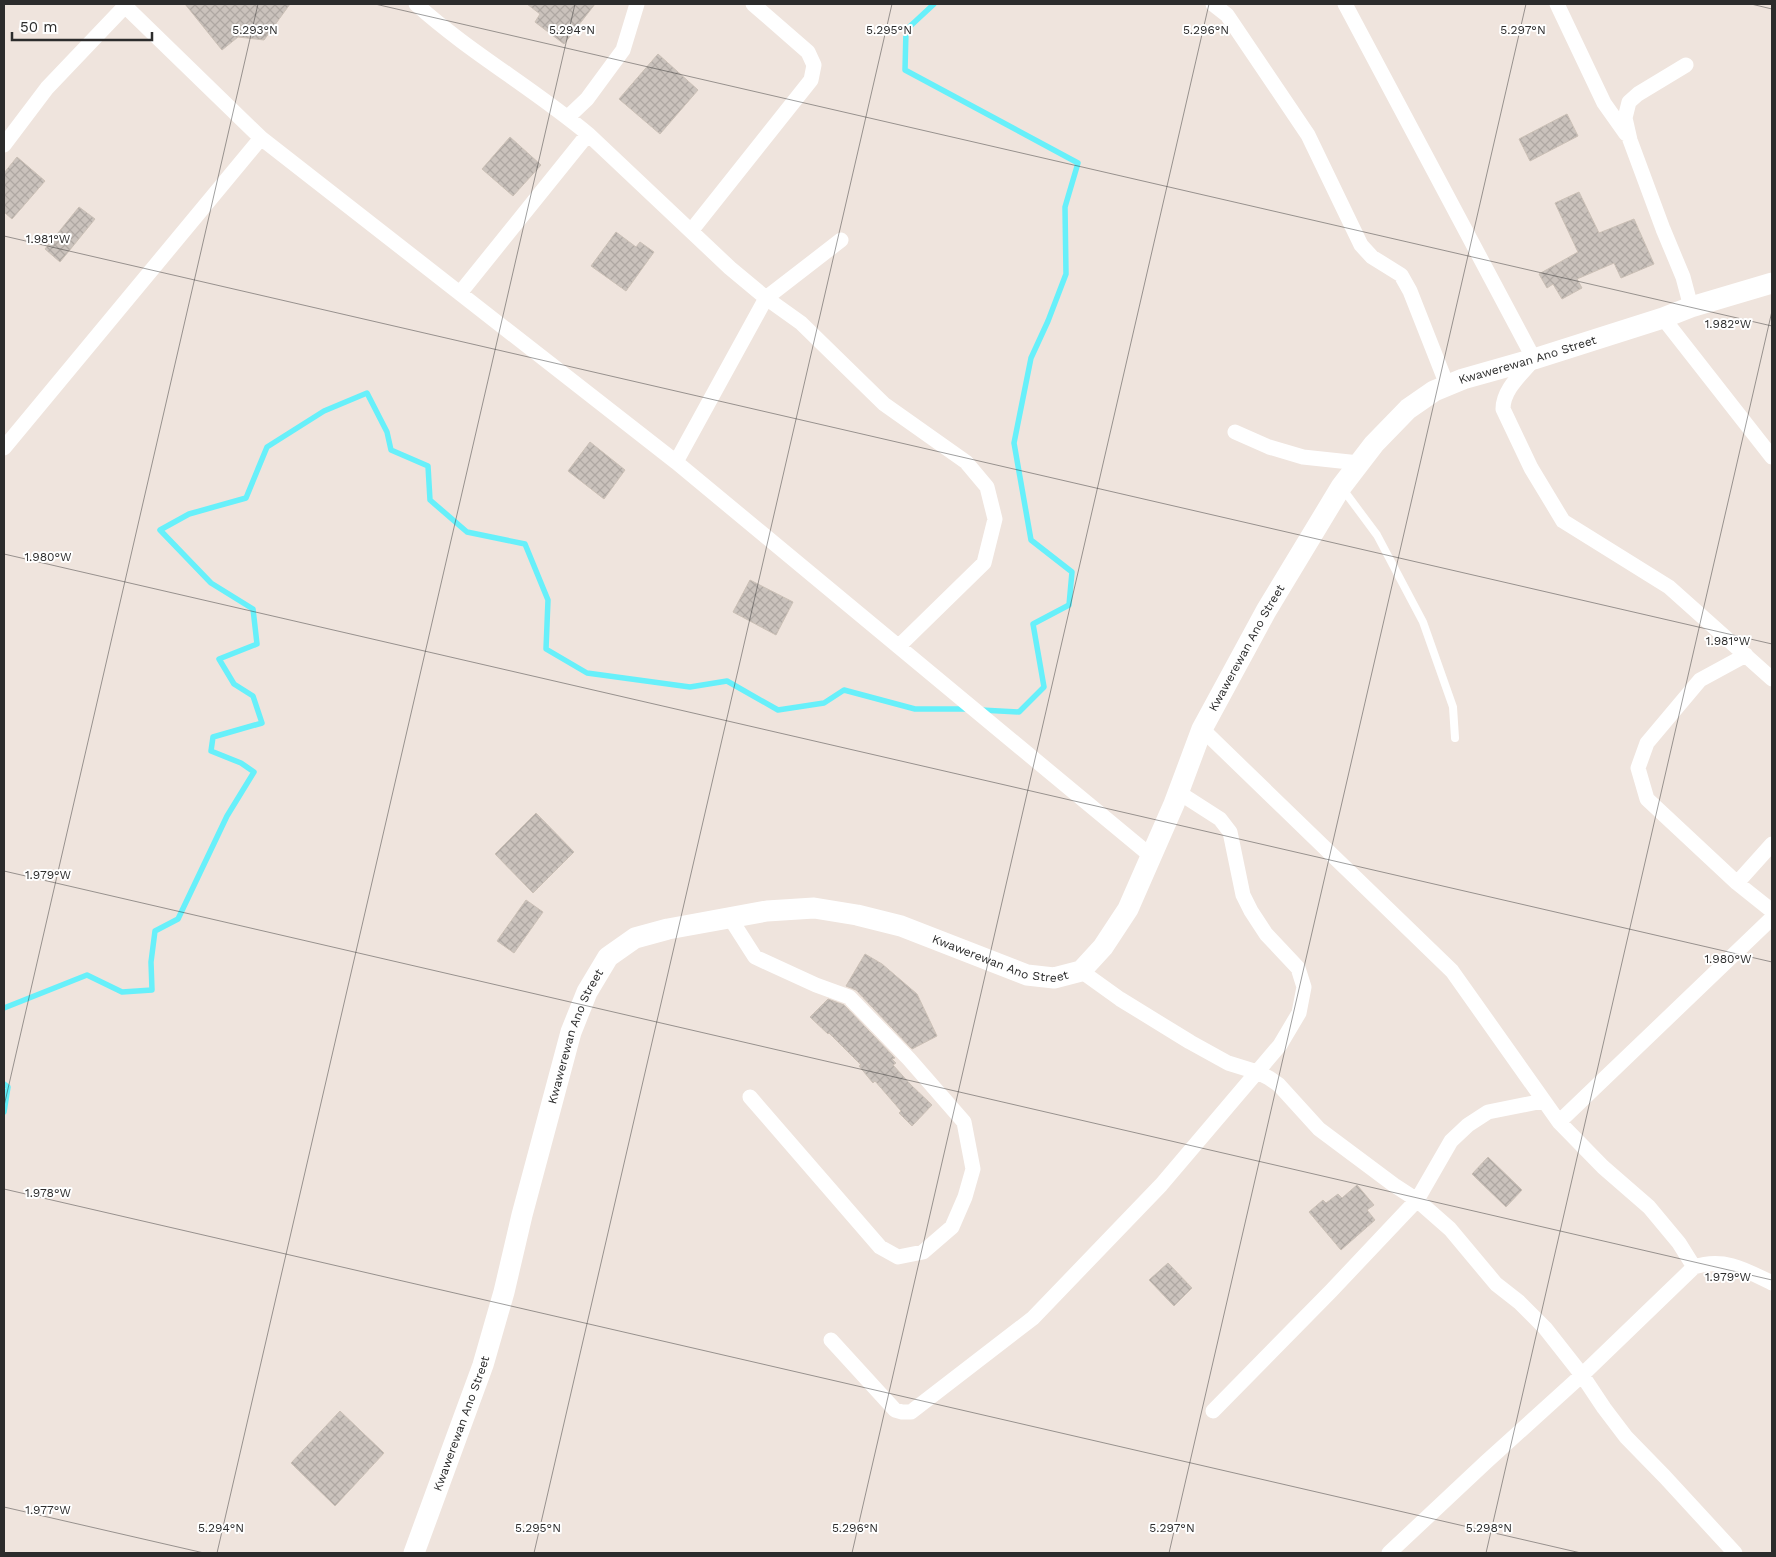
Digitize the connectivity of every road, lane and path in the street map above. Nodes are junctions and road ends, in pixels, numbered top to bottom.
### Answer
1 (416, 4) edge
2 (637, 4) edge
3 (754, 4) edge
4 (1214, 4) edge
5 (1345, 4) edge
6 (1558, 4) edge
7 (126, 5) edge
8 (1686, 65) dead end
9 (568, 117) junction
10 (588, 134) junction
11 (261, 138) junction
12 (1630, 140) junction
13 (4, 144) edge
14 (691, 231) junction
15 (840, 240) dead end
16 (1772, 283) edge
17 (460, 293) junction
18 (766, 298) junction
19 (1692, 307) junction
20 (1663, 318) junction
21 (1534, 359) junction
22 (1447, 385) junction
23 (1235, 432) dead end
24 (4, 448) edge
25 (1772, 457) edge
26 (676, 462) junction
27 (1359, 463) junction
28 (1341, 487) junction
29 (898, 646) junction
30 (1746, 655) junction
31 (1772, 679) edge
32 (1202, 729) junction
33 (1455, 738) dead end
34 (1178, 792) junction
35 (1772, 844) edge
36 (1151, 856) junction
37 (1737, 883) junction
38 (1772, 911) edge
39 (730, 918) junction
40 (1772, 918) edge
41 (1081, 971) junction
42 (1256, 1072) junction
43 (750, 1097) dead end
44 (1543, 1101) junction
45 (1560, 1122) junction
46 (1417, 1200) junction
47 (1694, 1267) junction
48 (1772, 1282) edge
49 (831, 1340) dead end
50 (1582, 1375) junction
51 (1213, 1411) dead end
52 (414, 1553) edge
53 (1389, 1553) edge
54 (1735, 1553) edge

1 - 9 street
2 - 9 street
3 - 14 street
4 - 22 street
5 - 21 street
6 - 12 street
7 - 11 street
7 - 13 street
8 - 12 street
9 - 10 street
10 - 14 street
10 - 17 street
11 - 17 street
11 - 24 street
12 - 19 street
14 - 18 street
15 - 18 street
16 - 19 street, Kwawerewan Ano Street
17 - 26 street
18 - 26 street
18 - 29 street
19 - 20 street, Kwawerewan Ano Street
20 - 21 street, Kwawerewan Ano Street
20 - 25 street
21 - 22 street, Kwawerewan Ano Street
21 - 30 street
22 - 27 street, Kwawerewan Ano Street
23 - 27 street
26 - 29 street
27 - 28 street, Kwawerewan Ano Street
28 - 32 street, Kwawerewan Ano Street
28 - 33 lane
29 - 36 street
30 - 31 street
30 - 37 street
32 - 34 street, Kwawerewan Ano Street
32 - 44 street
34 - 36 street, Kwawerewan Ano Street
34 - 42 street
35 - 37 street
36 - 41 street, Kwawerewan Ano Street
37 - 38 street
39 - 41 street, Kwawerewan Ano Street
39 - 43 street
39 - 52 street, Kwawerewan Ano Street
40 - 45 street
41 - 42 street
42 - 46 street
42 - 49 street
44 - 45 street
44 - 46 street
45 - 47 street
46 - 50 street
46 - 51 street
47 - 48 street
47 - 50 street
50 - 53 street
50 - 54 street

